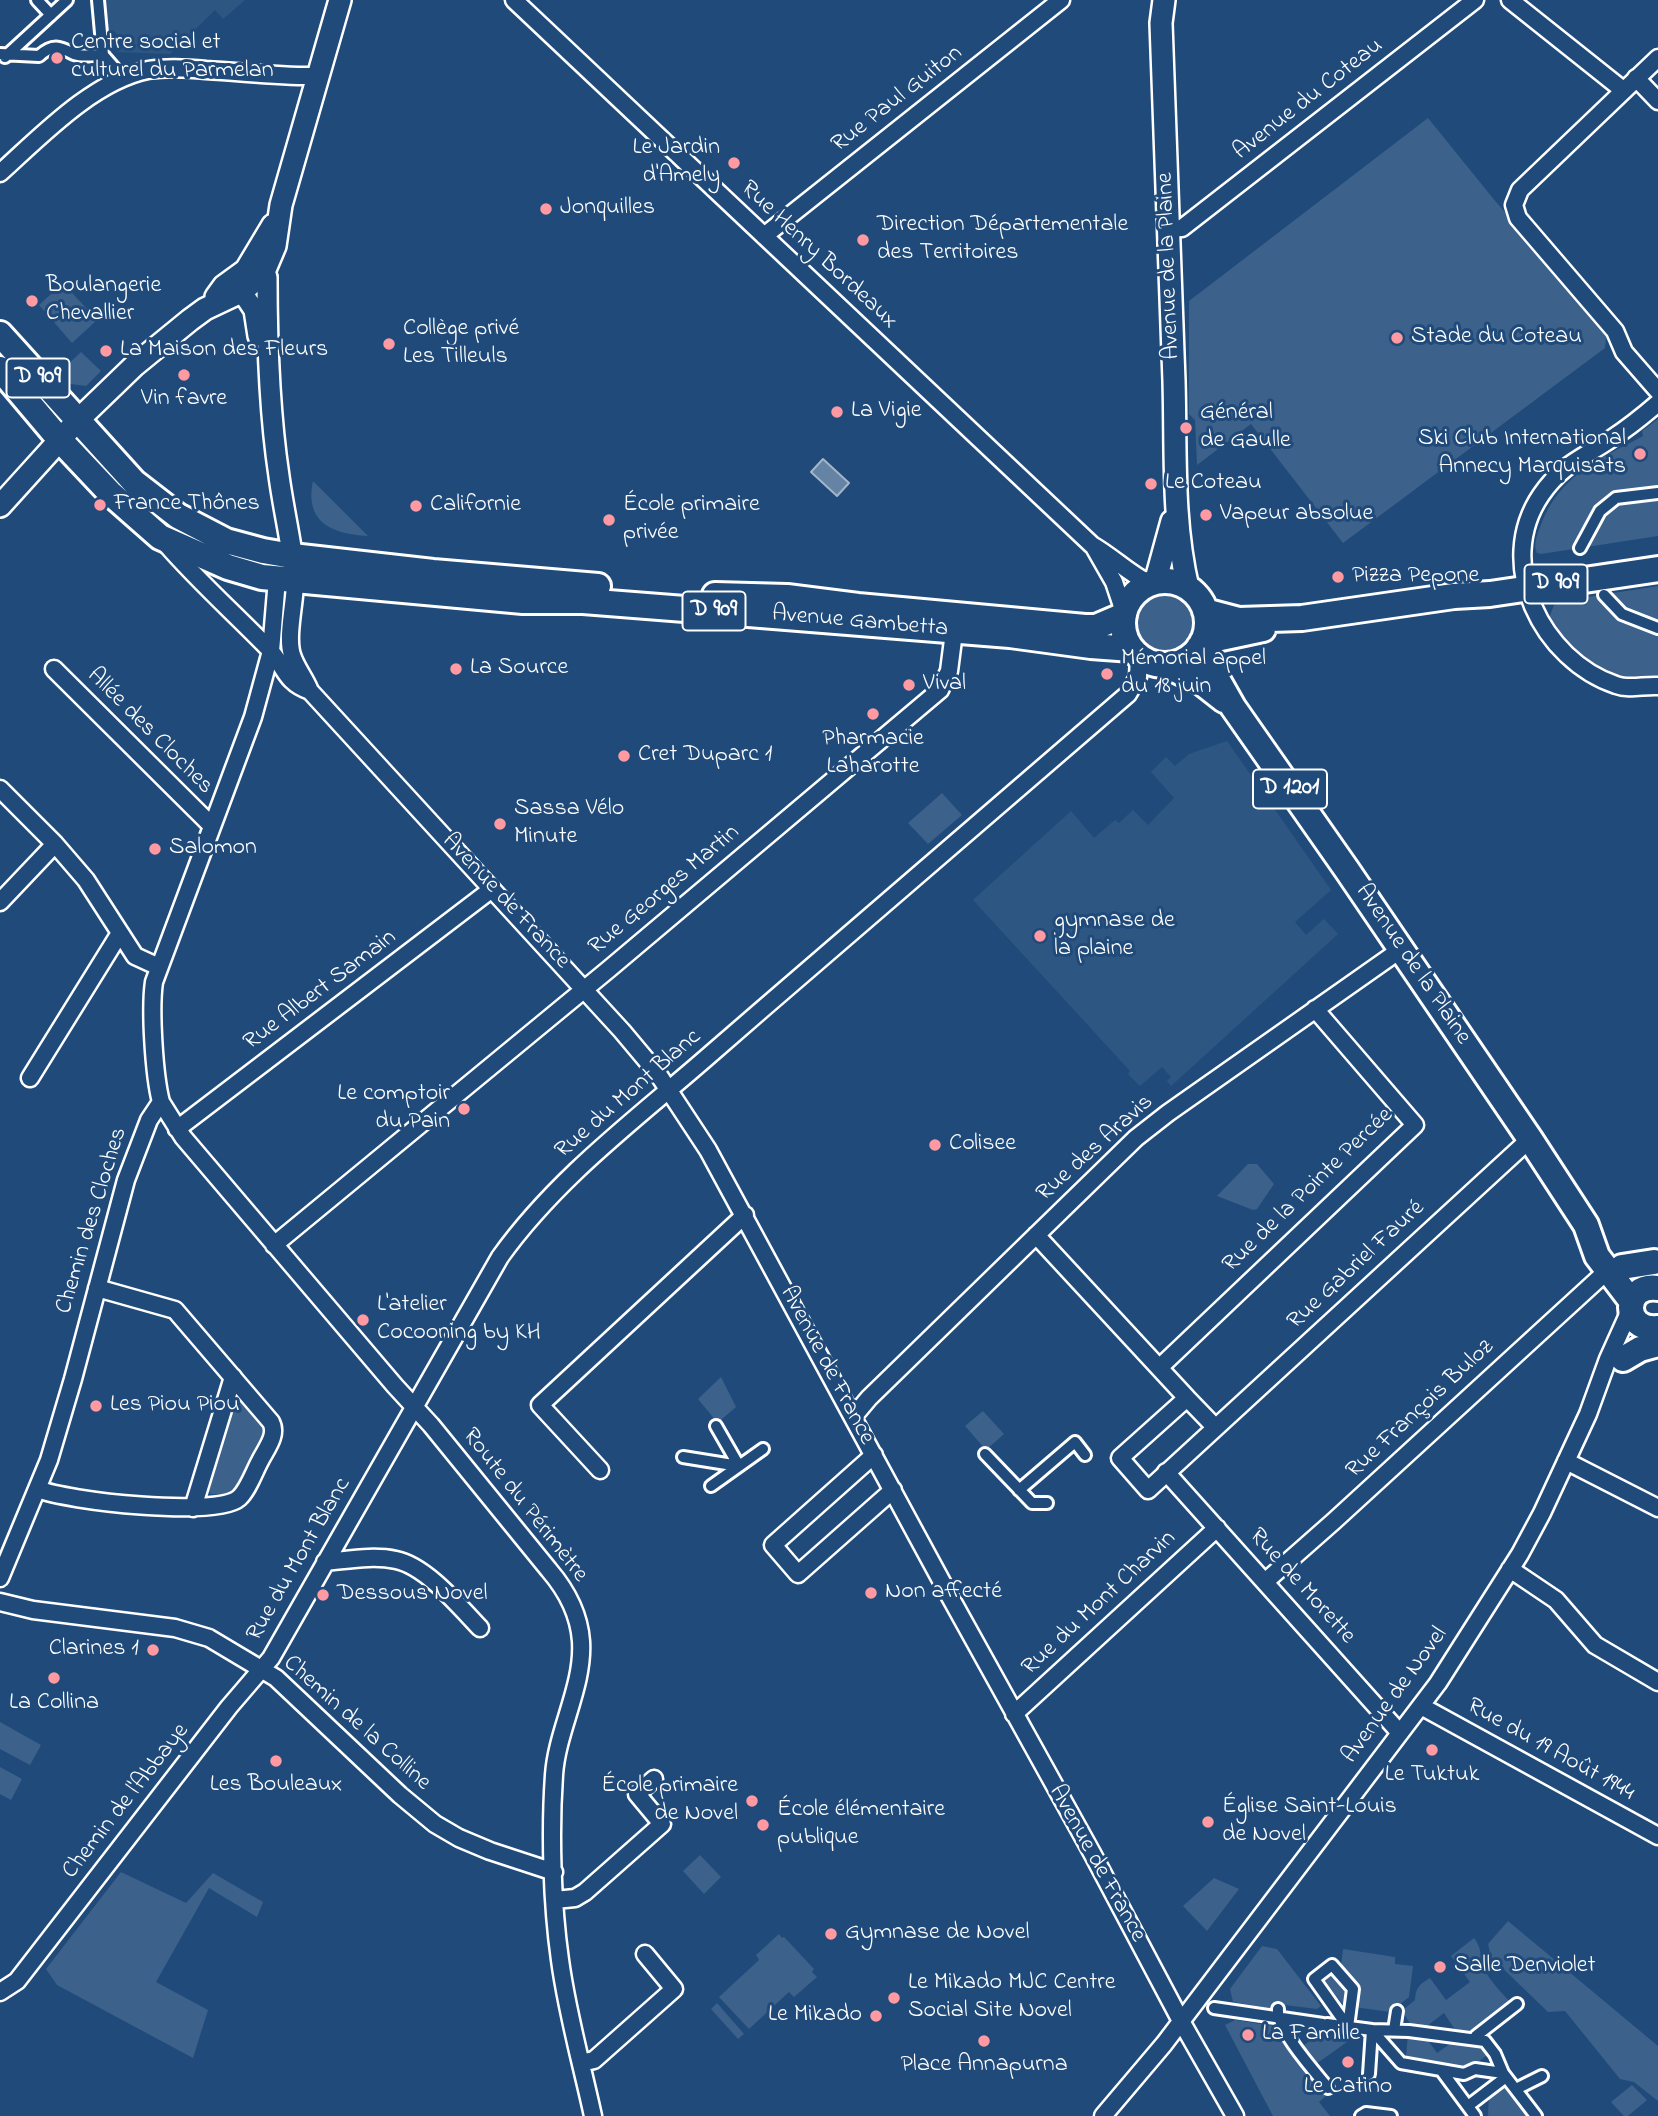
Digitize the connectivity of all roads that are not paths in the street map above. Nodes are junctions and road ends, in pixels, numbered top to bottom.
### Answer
1 (37, 0) edge
2 (67, 0) edge
3 (98, 0) edge
4 (340, 0) edge
5 (1061, 0) edge
6 (1153, 0) edge
7 (1164, 0) edge
8 (1475, 0) edge
9 (1510, 0) edge
10 (519, 2) edge
11 (51, 15) junction
12 (1161, 23) junction
13 (103, 55) junction
14 (3, 57) edge
15 (1658, 58) edge
16 (319, 76) junction
17 (123, 78) junction
18 (1636, 78) junction
19 (1623, 90) junction
20 (1658, 102) edge
21 (5, 169) edge
22 (1168, 229) junction
23 (764, 236) junction
24 (257, 267) junction
25 (239, 285) junction
26 (0, 334) edge
27 (0, 369) edge
28 (268, 377) junction
29 (1658, 391) edge
30 (22, 395) junction
31 (1658, 404) edge
32 (77, 421) junction
33 (60, 440) junction
34 (123, 471) junction
35 (1658, 493) edge
36 (0, 506) edge
37 (1175, 509) junction
38 (160, 537) junction
39 (1092, 545) junction
40 (1580, 548) dead end
41 (1658, 553) edge
42 (285, 567) junction
43 (1658, 569) edge
44 (1526, 581) junction
45 (1152, 583) junction
46 (1188, 588) junction
47 (1604, 595) dead end
48 (1205, 611) junction
49 (1124, 614) junction
50 (1302, 618) junction
51 (1658, 628) edge
52 (954, 632) junction
53 (1201, 644) junction
54 (271, 651) junction
55 (1135, 652) junction
56 (291, 653) junction
57 (1165, 665) junction
58 (280, 667) junction
59 (54, 669) dead end
60 (1658, 686) edge
61 (310, 691) junction
62 (1233, 707) junction
63 (253, 717) junction
64 (0, 789) edge
65 (212, 826) junction
66 (55, 844) junction
67 (492, 889) junction
68 (0, 902) edge
69 (120, 933) junction
70 (1401, 950) junction
71 (159, 967) junction
72 (584, 989) junction
73 (1315, 1009) junction
74 (30, 1078) dead end
75 (669, 1089) junction
76 (162, 1102) junction
77 (177, 1129) junction
78 (1530, 1139) junction
79 (745, 1215) junction
80 (1036, 1235) junction
81 (274, 1245) junction
82 (1656, 1257) edge
83 (1615, 1269) junction
84 (97, 1288) junction
85 (1647, 1315) edge
86 (1623, 1359) joint
87 (1160, 1367) junction
88 (233, 1377) junction
89 (1187, 1398) junction
90 (414, 1408) junction
91 (1588, 1414) junction
92 (853, 1417) junction
93 (716, 1426) dead end
94 (1215, 1427) junction
95 (763, 1449) dead end
96 (985, 1454) dead end
97 (874, 1455) junction
98 (1085, 1455) dead end
99 (683, 1457) dead end
100 (1566, 1461) junction
101 (739, 1466) junction
102 (600, 1470) dead end
103 (1166, 1472) junction
104 (711, 1486) dead end
105 (38, 1489) junction
106 (892, 1490) junction
107 (1019, 1490) junction
108 (1047, 1503) dead end
109 (193, 1508) junction
110 (1658, 1508) edge
111 (1217, 1528) junction
112 (325, 1562) junction
113 (1510, 1569) junction
114 (0, 1578) edge
115 (1266, 1581) junction
116 (0, 1602) edge
117 (480, 1628) dead end
118 (262, 1669) junction
119 (1658, 1682) edge
120 (1421, 1706) junction
121 (1014, 1714) junction
122 (1400, 1733) junction
123 (654, 1779) dead end
124 (1658, 1836) edge
125 (554, 1872) junction
126 (555, 1900) junction
127 (645, 1954) dead end
128 (29, 1965) junction
129 (0, 1981) edge
130 (0, 1992) edge
131 (1517, 2004) dead end
132 (1214, 2008) dead end
133 (1397, 2011) dead end
134 (1278, 2013) junction
135 (1181, 2021) junction
136 (1348, 2027) junction
137 (1372, 2029) junction
138 (1394, 2030) junction
139 (1475, 2039) junction
140 (581, 2063) junction
141 (1441, 2070) junction
142 (1369, 2074) dead end
143 (1504, 2075) junction
144 (1542, 2076) dead end
145 (1328, 2088) dead end
146 (1516, 2089) junction
147 (1468, 2106) junction
148 (593, 2116) edge
149 (1103, 2116) edge
150 (1235, 2116) edge
151 (1361, 2116) edge
152 (1391, 2116) edge
153 (1475, 2116) edge
154 (1536, 2116) edge

1 - 11 street
2 - 11 street
3 - 13 street
4 - 16 main road
5 - 23 street, Rue Paul Guiton
6 - 12 main road, Avenue de la Plaine
7 - 12 main road, Avenue de la Plaine
8 - 22 street, Avenue du Coteau
9 - 19 street
10 - 23 street, Rue Henry Bordeaux
11 - 14 street
12 - 22 main road, Avenue de la Plaine
13 - 14 street
13 - 17 street
15 - 18 street
16 - 17 street
16 - 24 main road
17 - 21 street
18 - 19 street
18 - 20 street
19 - 29 street
22 - 37 main road, Avenue de la Plaine
23 - 39 street, Rue Henry Bordeaux
24 - 25 main road
24 - 28 street
25 - 28 street
25 - 32 main road
26 - 32 main road, D 909
27 - 30 main road, Avenue de France / D 909
28 - 42 street
30 - 32 main road
30 - 33 main road, Avenue de France / D 909
31 - 44 street
32 - 33 main road
32 - 34 main road, D 909
33 - 34 main road
33 - 36 main road
33 - 38 main road, Avenue de France / D 909
34 - 42 main road, D 909
35 - 40 street
37 - 45 main road, Avenue de la Plaine
37 - 46 main road, Avenue de la Plaine
38 - 42 main road, Avenue de France / D 909
38 - 54 street, Avenue de France
39 - 45 street, Rue Henry Bordeaux
39 - 49 street, Rue Henry Bordeaux
41 - 44 main road, D 909
42 - 49 main road, Avenue Gambetta / D 909
42 - 52 main road, Avenue Gambetta / D 909
42 - 54 street
42 - 56 street
43 - 44 main road, D 909
44 - 50 main road, D 909
44 - 60 street
45 - 46 main road
45 - 49 main road
46 - 48 main road
47 - 51 street
48 - 50 main road, D 909
48 - 53 main road
49 - 55 main road
50 - 53 main road, D 909
52 - 55 main road, Avenue Gambetta / D 909
52 - 72 street, Rue Georges Martin
53 - 57 main road
53 - 62 main road, Avenue de la Plaine / D 1201
54 - 58 street, Avenue de France
54 - 63 street
55 - 57 main road
55 - 75 street, Rue du Mont Blanc
56 - 58 street
56 - 61 street, Avenue de France
57 - 62 main road, Avenue de la Plaine / D 1201
58 - 61 street, Avenue de France
58 - 63 street
59 - 65 street, Allée des Cloches
61 - 67 street, Avenue de France
62 - 70 main road, Avenue de la Plaine / D 1201
63 - 65 street
64 - 66 street
65 - 71 street
66 - 68 street
66 - 69 street
67 - 72 street, Avenue de France
67 - 77 street, Rue Albert Samain
69 - 71 street
69 - 74 street
70 - 73 street, Rue des Aravis
70 - 78 main road, Avenue de la Plaine / D 1201
71 - 76 street
72 - 75 street, Avenue de France
72 - 81 street, Rue Georges Martin
73 - 80 street, Rue des Aravis
73 - 87 street, Rue de la Pointe Percée
75 - 79 street, Avenue de France
75 - 90 street, Rue du Mont Blanc
76 - 77 street, Route du Périmètre
76 - 84 street, Chemin des Cloches
77 - 81 street, Route du Périmètre
78 - 83 main road, Avenue de la Plaine / D 1201
78 - 94 street, Rue Gabriel Fauré
79 - 92 street, Avenue de France
79 - 102 street
80 - 87 street
80 - 92 street, Rue des Aravis
81 - 90 street, Route du Périmètre
82 - 83 main road
82 - 85 street, Avenue de Novel
83 - 85 main road, Avenue de la Plaine / D 1201
83 - 115 street, Rue François Buloz
84 - 88 street
84 - 105 street, Chemin des Cloches
85 - 86 main road
85 - 91 street, Avenue de Novel
86 - 91 street, Avenue de Novel
87 - 89 street
88 - 109 street
88 - 109 street
89 - 94 street
89 - 103 street
90 - 112 street, Rue du Mont Blanc
90 - 125 street, Route du Périmètre
91 - 100 street, Avenue de Novel
92 - 97 street, Avenue de France
93 - 101 street
94 - 103 street
95 - 101 street
96 - 107 street
97 - 106 street, Avenue de France
97 - 106 street
98 - 107 street
99 - 101 street
100 - 110 street
100 - 113 street, Avenue de Novel
101 - 104 street
103 - 111 street, Rue de Morette
105 - 109 street
105 - 114 street, Chemin des Cloches
106 - 121 street, Avenue de France
107 - 108 street
111 - 115 street, Rue de Morette
111 - 121 street, Rue du Mont Charvin
112 - 117 street
112 - 118 street, Rue du Mont Blanc
113 - 119 street
113 - 120 street, Avenue de Novel
115 - 122 street, Rue de Morette
116 - 118 street, Chemin de la Colline
118 - 125 street, Chemin de la Colline
118 - 128 street, Chemin de l'Abbaye
120 - 122 street, Avenue de Novel
120 - 124 street, Rue du 19 Août 1944
121 - 135 street, Avenue de France
122 - 135 street, Avenue de Novel
123 - 126 street
125 - 126 street, Route du Périmètre
126 - 140 street, Route du Périmètre
127 - 140 street
128 - 129 street, Chemin de l'Abbaye
128 - 130 street, Chemin de l'Abbaye
131 - 139 street
132 - 134 street
133 - 138 street
134 - 136 street
134 - 145 street
135 - 149 street, Avenue de Novel
135 - 150 street, Avenue de France
136 - 136 street
136 - 137 street
137 - 138 street
137 - 141 street
137 - 142 street
138 - 139 street
139 - 143 street
140 - 148 street, Route du Périmètre
141 - 143 street
141 - 147 street
143 - 146 street
143 - 147 street
144 - 146 street
146 - 154 street
147 - 153 street
151 - 152 street

